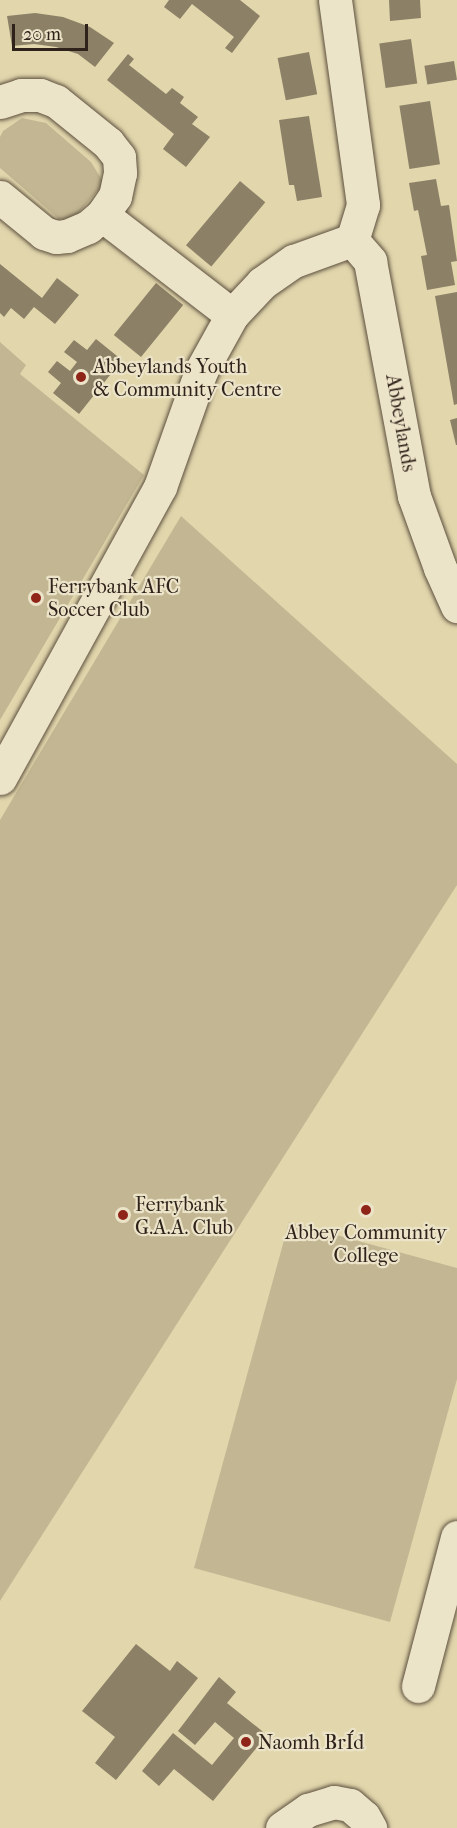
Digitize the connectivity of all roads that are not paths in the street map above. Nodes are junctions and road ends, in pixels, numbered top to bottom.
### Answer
1 (335, 0) edge
2 (0, 102) edge
3 (0, 197) edge
4 (102, 215) junction
5 (352, 240) junction
6 (232, 315) junction
7 (457, 606) edge
8 (0, 778) edge
9 (457, 1537) edge
10 (444, 1639) edge
11 (418, 1686) dead end
12 (282, 1828) edge
13 (370, 1828) edge

1 - 5 street
2 - 4 street
3 - 4 street
4 - 6 street
5 - 6 street
5 - 7 street, Abbeylands
6 - 8 street
9 - 10 street
10 - 11 street
12 - 13 street

